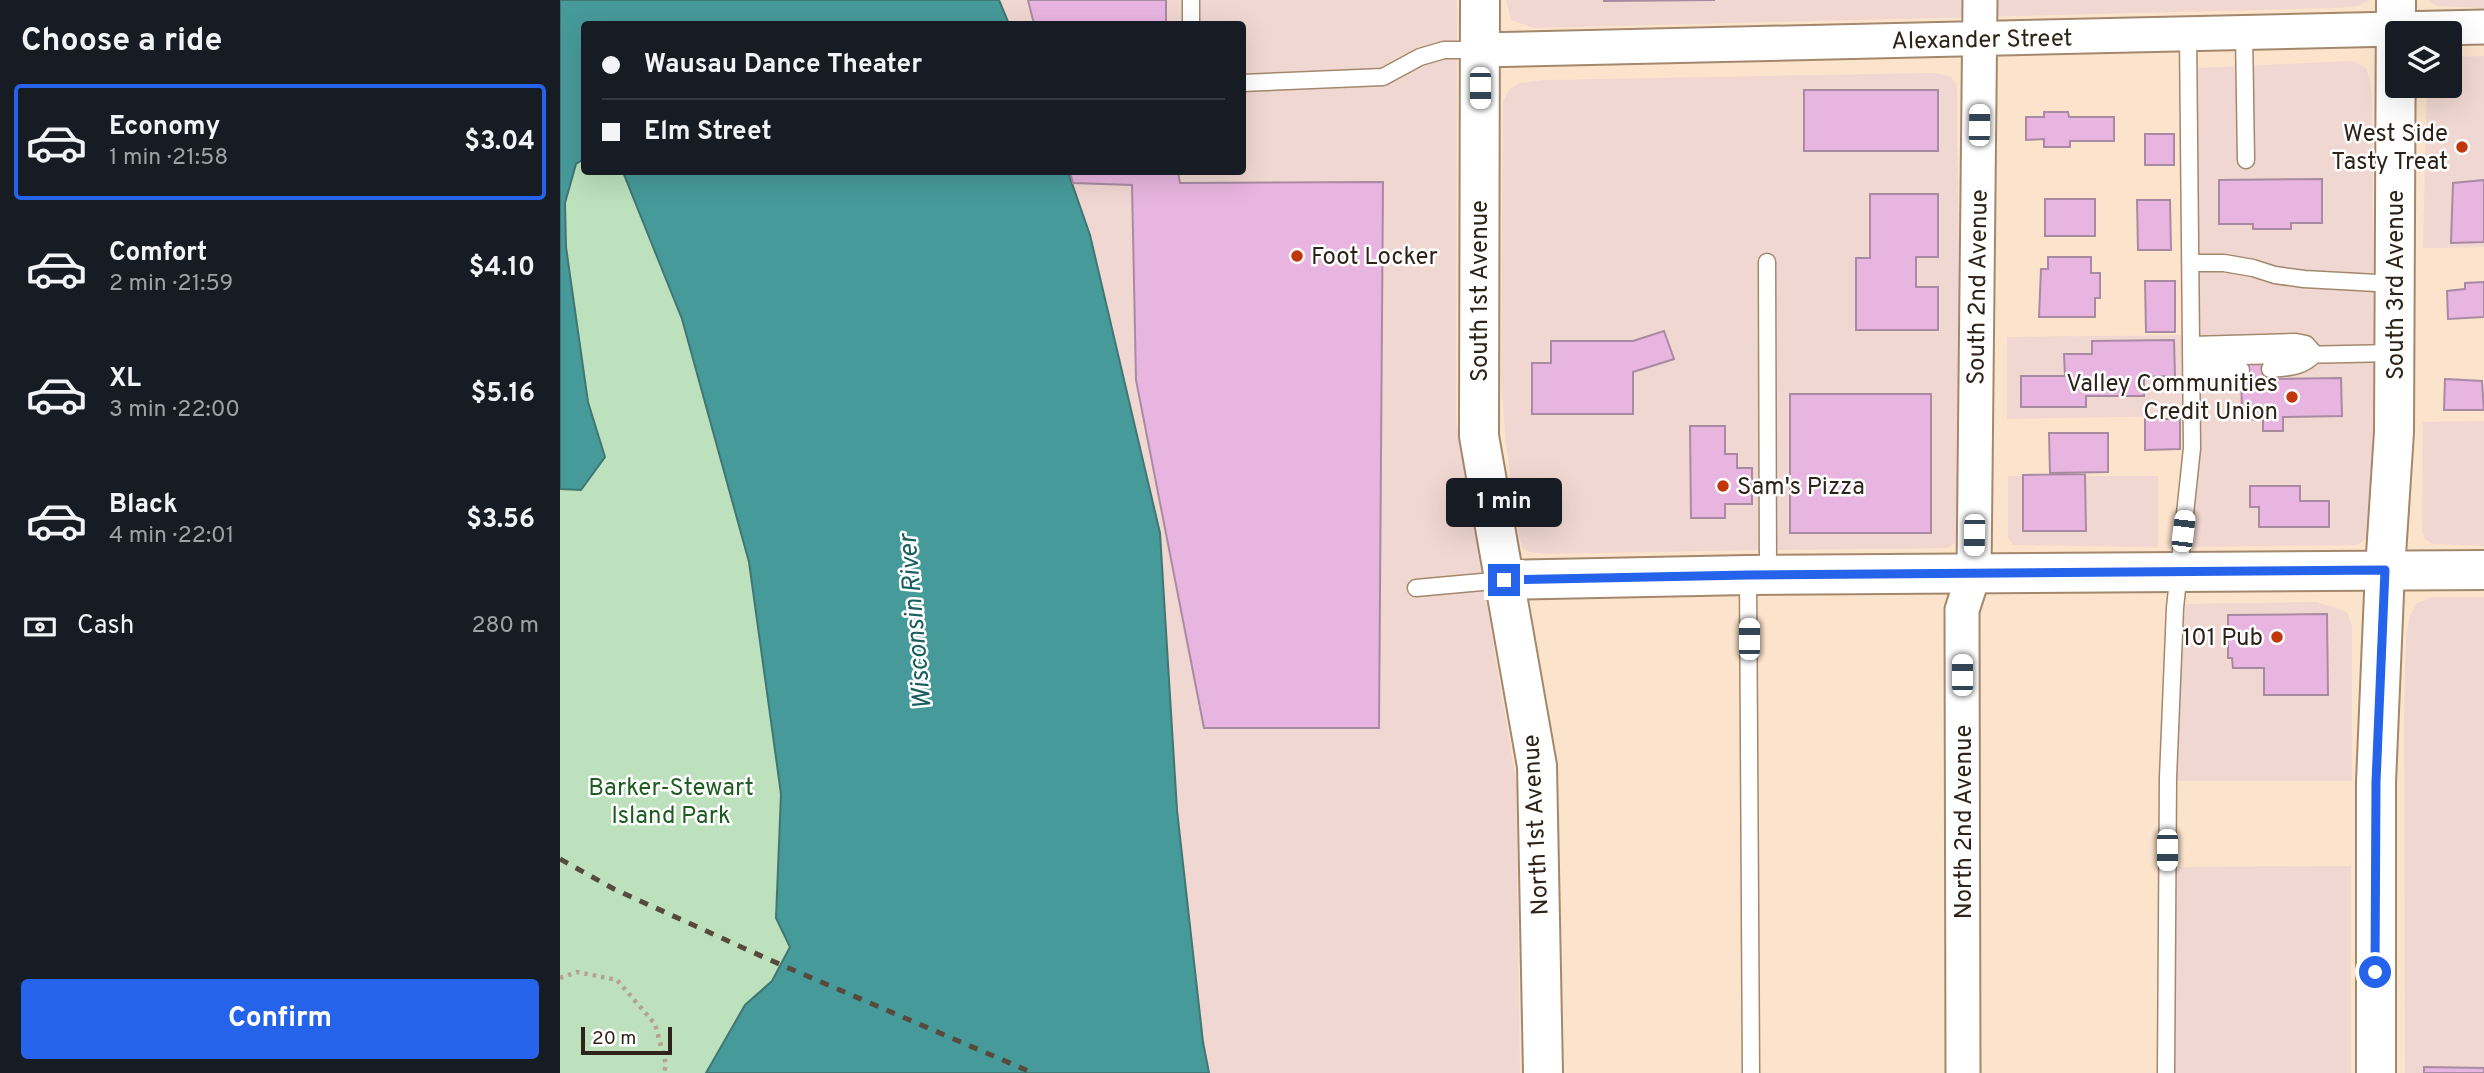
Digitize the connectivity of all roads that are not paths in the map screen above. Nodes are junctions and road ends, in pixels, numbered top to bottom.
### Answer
1 (1191, 0) edge
2 (1480, 0) edge
3 (1980, 0) edge
4 (2396, 15) edge
5 (1191, 21) edge
6 (2484, 27) edge
7 (2244, 33) junction
8 (2188, 34) junction
9 (1980, 39) junction
10 (1480, 50) junction
11 (1246, 83) edge
12 (2246, 160) dead end
13 (1767, 262) dead end
14 (2191, 263) junction
15 (2395, 284) junction
16 (2394, 353) junction
17 (2315, 354) junction
18 (2192, 358) junction
19 (2270, 369) dead end
20 (2241, 370) dead end
21 (2385, 570) junction
22 (2484, 570) edge
23 (2179, 572) junction
24 (1974, 573) junction
25 (1758, 575) junction
26 (1504, 580) junction
27 (1416, 588) dead end
28 (1543, 1073) edge
29 (1751, 1073) edge
30 (1963, 1073) edge
31 (2166, 1073) edge
32 (2376, 1073) edge

1 - 5 lane
2 - 10 main road, South 1st Avenue
3 - 9 street, South 2nd Avenue
4 - 6 street, Alexander Street
4 - 7 street, Alexander Street
4 - 15 main road, South 3rd Avenue
7 - 8 street, Alexander Street
7 - 12 lane
8 - 9 street, Alexander Street
8 - 14 lane
9 - 10 street, Alexander Street
9 - 24 street, South 2nd Avenue
10 - 11 lane
10 - 26 main road, South 1st Avenue
13 - 25 lane
14 - 15 lane
14 - 18 lane
15 - 16 main road, South 3rd Avenue
16 - 17 lane
16 - 21 main road, South 3rd Avenue
17 - 18 lane
17 - 19 lane
18 - 20 lane
18 - 23 lane
21 - 22 main road
21 - 23 main road
21 - 32 main road, South 3rd Avenue
23 - 24 main road
23 - 31 lane
24 - 25 main road
24 - 30 street, North 2nd Avenue
25 - 26 main road
25 - 29 lane
26 - 27 lane
26 - 28 main road, North 1st Avenue

